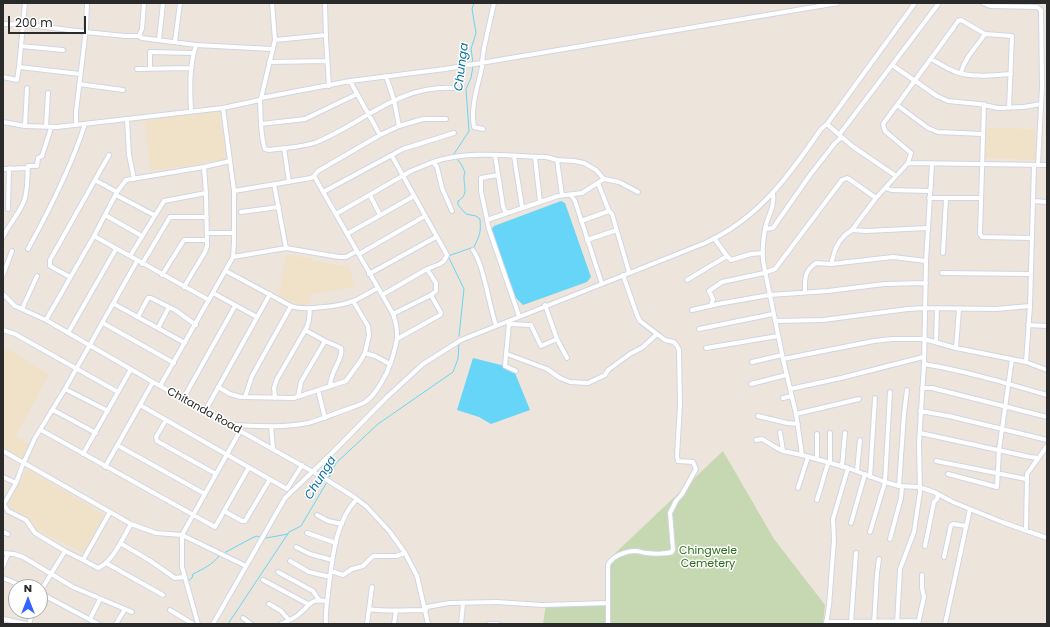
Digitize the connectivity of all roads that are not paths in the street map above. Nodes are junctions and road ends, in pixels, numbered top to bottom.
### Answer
1 (25, 3) edge
2 (87, 3) edge
3 (144, 3) edge
4 (163, 3) edge
5 (180, 3) edge
6 (272, 3) edge
7 (325, 3) edge
8 (494, 3) edge
9 (838, 3) edge
10 (915, 3) edge
11 (939, 3) edge
12 (983, 3) edge
13 (1041, 16) junction
14 (1047, 16) edge
15 (3, 24) edge
16 (23, 25) junction
17 (85, 32) junction
18 (985, 34) junction
19 (326, 35) junction
20 (139, 36) junction
21 (159, 40) junction
22 (275, 40) junction
23 (175, 42) junction
24 (196, 45) junction
25 (21, 46) junction
26 (272, 49) junction
27 (63, 50) dead end
28 (193, 53) junction
29 (931, 58) junction
30 (327, 61) junction
31 (269, 62) junction
32 (483, 62) junction
33 (1042, 62) junction
34 (1047, 63) edge
35 (892, 65) junction
36 (18, 67) junction
37 (192, 68) junction
38 (137, 69) dead end
39 (150, 69) junction
40 (961, 73) junction
41 (80, 74) junction
42 (1011, 74) junction
43 (386, 76) junction
44 (3, 77) edge
45 (914, 80) junction
46 (350, 81) junction
47 (79, 84) junction
48 (329, 86) junction
49 (27, 88) dead end
50 (454, 88) dead end
51 (123, 90) dead end
52 (48, 93) dead end
53 (357, 94) junction
54 (261, 99) junction
55 (394, 100) junction
56 (984, 104) junction
57 (897, 105) junction
58 (1041, 105) junction
59 (1047, 106) edge
60 (223, 108) junction
61 (1009, 108) junction
62 (191, 112) junction
63 (369, 114) junction
64 (446, 118) dead end
65 (127, 119) junction
66 (3, 122) edge
67 (86, 124) junction
68 (261, 124) junction
69 (826, 124) junction
70 (76, 125) junction
71 (25, 126) junction
72 (399, 126) junction
73 (49, 128) junction
74 (483, 129) dead end
75 (454, 133) dead end
76 (983, 134) junction
77 (380, 135) junction
78 (841, 136) junction
79 (284, 148) junction
80 (109, 155) dead end
81 (495, 155) junction
82 (392, 156) junction
83 (514, 156) junction
84 (535, 157) junction
85 (557, 160) junction
86 (230, 162) junction
87 (433, 162) junction
88 (908, 163) junction
89 (932, 164) junction
90 (982, 165) junction
91 (1036, 165) junction
92 (1047, 165) edge
93 (204, 167) junction
94 (9, 168) junction
95 (28, 168) junction
96 (3, 169) edge
97 (498, 175) junction
98 (314, 176) junction
99 (403, 176) junction
100 (896, 176) junction
101 (134, 179) junction
102 (604, 179) junction
103 (95, 180) junction
104 (289, 182) junction
105 (598, 183) junction
106 (274, 184) junction
107 (886, 188) junction
108 (929, 190) junction
109 (234, 191) junction
110 (323, 192) junction
111 (638, 192) dead end
112 (773, 192) junction
113 (116, 193) junction
114 (206, 193) junction
115 (370, 195) junction
116 (562, 195) junction
117 (571, 195) junction
118 (414, 196) junction
119 (876, 198) junction
120 (929, 198) junction
121 (981, 198) junction
122 (946, 199) junction
123 (1034, 201) junction
124 (540, 202) junction
125 (1047, 202) edge
126 (279, 207) junction
127 (522, 207) junction
128 (8, 209) dead end
129 (452, 211) dead end
130 (609, 211) junction
131 (241, 212) dead end
132 (508, 213) junction
133 (336, 214) junction
134 (105, 215) junction
135 (154, 215) junction
136 (380, 215) junction
137 (425, 216) junction
138 (207, 217) junction
139 (488, 220) junction
140 (580, 221) junction
141 (928, 228) junction
142 (765, 229) junction
143 (617, 230) junction
144 (852, 230) junction
145 (234, 232) junction
146 (207, 233) junction
147 (347, 234) junction
148 (94, 236) junction
149 (142, 236) junction
150 (3, 237) edge
151 (436, 237) junction
152 (714, 238) junction
153 (1032, 238) junction
154 (207, 240) junction
155 (587, 240) junction
156 (286, 248) junction
157 (28, 249) dead end
158 (116, 249) junction
159 (473, 250) dead end
160 (12, 251) dead end
161 (944, 252) dead end
162 (358, 253) junction
163 (762, 253) junction
164 (130, 256) junction
165 (726, 256) junction
166 (232, 257) junction
167 (137, 261) junction
168 (926, 261) junction
169 (142, 264) junction
170 (831, 264) junction
171 (427, 269) junction
172 (226, 270) junction
173 (629, 272) junction
174 (764, 273) junction
175 (942, 273) dead end
176 (370, 274) junction
177 (623, 274) junction
178 (1030, 274) junction
179 (3, 275) edge
180 (162, 275) junction
181 (37, 276) dead end
182 (70, 277) junction
183 (687, 280) dead end
184 (926, 283) junction
185 (602, 284) junction
186 (184, 287) junction
187 (378, 288) junction
188 (805, 292) junction
189 (213, 293) junction
190 (3, 294) edge
191 (270, 294) junction
192 (382, 295) junction
193 (431, 295) junction
194 (769, 295) junction
195 (209, 300) junction
196 (353, 301) junction
197 (114, 304) junction
198 (545, 305) junction
199 (235, 306) junction
200 (291, 306) junction
201 (711, 306) junction
202 (1030, 306) junction
203 (169, 307) junction
204 (310, 308) junction
205 (925, 308) junction
206 (937, 308) junction
207 (22, 309) junction
208 (959, 309) junction
209 (692, 310) dead end
210 (393, 314) junction
211 (773, 314) junction
212 (519, 316) junction
213 (138, 317) junction
214 (257, 317) junction
215 (46, 320) junction
216 (775, 321) junction
217 (509, 322) junction
218 (103, 323) junction
219 (196, 324) junction
220 (1028, 325) junction
221 (496, 326) junction
222 (1047, 326) edge
223 (158, 328) junction
224 (699, 329) dead end
225 (3, 330) edge
226 (305, 330) junction
227 (68, 333) junction
228 (657, 334) junction
229 (778, 336) junction
230 (397, 339) junction
231 (557, 339) junction
232 (924, 339) junction
233 (325, 341) junction
234 (936, 342) junction
235 (185, 343) junction
236 (90, 345) junction
237 (706, 348) dead end
238 (956, 348) junction
239 (365, 353) junction
240 (507, 354) junction
241 (782, 357) junction
242 (923, 357) junction
243 (567, 358) dead end
244 (1012, 359) junction
245 (752, 362) dead end
246 (1026, 362) junction
247 (174, 363) junction
248 (390, 364) junction
249 (924, 364) junction
250 (131, 368) junction
251 (77, 369) junction
252 (1047, 370) edge
253 (516, 371) dead end
254 (786, 375) junction
255 (153, 382) junction
256 (751, 384) dead end
257 (1008, 384) junction
258 (160, 386) junction
259 (330, 386) junction
260 (218, 387) junction
261 (922, 388) junction
262 (65, 389) junction
263 (790, 389) junction
264 (318, 390) junction
265 (907, 390) dead end
266 (118, 392) junction
267 (890, 392) dead end
268 (1047, 395) edge
269 (792, 396) junction
270 (298, 397) junction
271 (245, 398) junction
272 (275, 398) junction
273 (783, 398) dead end
274 (875, 398) dead end
275 (183, 399) junction
276 (859, 400) dead end
277 (140, 405) junction
278 (1005, 405) junction
279 (53, 410) junction
280 (108, 411) junction
281 (205, 411) junction
282 (920, 411) junction
283 (796, 414) junction
284 (758, 416) dead end
285 (1047, 417) edge
286 (325, 418) junction
287 (166, 420) junction
288 (798, 424) junction
289 (231, 425) junction
290 (271, 426) junction
291 (1002, 428) junction
292 (41, 430) junction
293 (240, 431) junction
294 (780, 432) dead end
295 (920, 432) junction
296 (96, 433) junction
297 (830, 433) dead end
298 (845, 433) dead end
299 (817, 434) dead end
300 (756, 440) dead end
301 (860, 440) dead end
302 (1047, 440) edge
303 (117, 445) junction
304 (1047, 446) edge
305 (273, 449) junction
306 (998, 450) junction
307 (3, 451) edge
308 (783, 451) junction
309 (83, 454) junction
310 (228, 454) junction
311 (802, 455) junction
312 (808, 456) junction
313 (1038, 458) junction
314 (817, 459) junction
315 (936, 460) dead end
316 (829, 463) junction
317 (24, 464) junction
318 (302, 465) junction
319 (105, 467) junction
320 (249, 467) junction
321 (842, 467) junction
322 (848, 468) junction
323 (312, 471) junction
324 (857, 472) junction
325 (216, 474) junction
326 (865, 474) junction
327 (948, 474) dead end
328 (998, 474) junction
329 (3, 477) edge
330 (870, 477) junction
331 (270, 479) junction
332 (1026, 479) junction
333 (885, 482) junction
334 (16, 483) junction
335 (901, 486) junction
336 (919, 487) junction
337 (798, 488) dead end
338 (205, 494) junction
339 (938, 494) junction
340 (357, 499) junction
341 (817, 500) dead end
342 (3, 504) edge
343 (970, 509) junction
344 (224, 511) junction
345 (110, 512) junction
346 (192, 515) junction
347 (317, 515) dead end
348 (851, 523) dead end
349 (131, 524) junction
350 (342, 524) junction
351 (966, 526) junction
352 (1026, 531) junction
353 (3, 532) edge
354 (870, 532) dead end
355 (307, 533) dead end
356 (8, 534) dead end
357 (182, 535) junction
358 (1047, 538) edge
359 (890, 539) dead end
360 (120, 543) junction
361 (336, 543) junction
362 (925, 546) dead end
363 (296, 547) dead end
364 (65, 551) junction
365 (5, 553) edge
366 (405, 553) junction
367 (856, 553) dead end
368 (944, 557) dead end
369 (83, 560) junction
370 (332, 560) junction
371 (879, 560) dead end
372 (290, 561) dead end
373 (106, 563) junction
374 (3, 566) edge
375 (246, 566) junction
376 (330, 570) junction
377 (278, 572) dead end
378 (52, 574) junction
379 (922, 575) dead end
380 (184, 577) junction
381 (330, 577) junction
382 (48, 580) edge
383 (263, 580) dead end
384 (372, 587) dead end
385 (162, 595) dead end
386 (48, 596) edge
387 (100, 599) junction
388 (319, 600) junction
389 (327, 601) junction
390 (608, 603) junction
391 (269, 604) dead end
392 (308, 604) junction
393 (463, 604) junction
394 (427, 608) junction
395 (125, 609) junction
396 (369, 609) junction
397 (170, 610) dead end
398 (396, 611) junction
399 (132, 612) dead end
400 (243, 618) dead end
401 (3, 619) edge
402 (90, 619) junction
403 (289, 620) junction
404 (826, 623) edge
405 (848, 623) edge
406 (874, 623) edge
407 (897, 623) edge
408 (918, 623) edge
409 (26, 624) edge
410 (98, 624) edge
411 (116, 624) edge
412 (193, 624) edge
413 (198, 624) edge
414 (213, 624) edge
415 (251, 624) edge
416 (281, 624) edge
417 (326, 624) edge
418 (367, 624) edge
419 (394, 624) edge
420 (428, 624) edge
421 (461, 624) edge
422 (489, 624) edge
423 (498, 624) edge
424 (608, 624) edge
425 (945, 624) edge

1 - 16 street
2 - 17 street
3 - 20 street
4 - 21 street
5 - 23 street
6 - 22 street
7 - 19 street
8 - 32 street
9 - 32 street
10 - 69 street
11 - 35 street
12 - 13 street
13 - 14 street
13 - 33 street
15 - 16 street
16 - 17 street
16 - 25 street
17 - 20 street
17 - 41 street
18 - 29 street
18 - 40 street
18 - 42 street
19 - 22 street
19 - 30 street
20 - 21 street
21 - 23 street
22 - 26 street
23 - 24 street
24 - 26 street
24 - 28 street
25 - 27 street
25 - 36 street
26 - 31 street
28 - 37 street
28 - 39 street
29 - 40 street
29 - 45 street
30 - 31 street
30 - 48 street
31 - 54 street
32 - 43 street
32 - 74 street
33 - 34 street
33 - 58 street
35 - 45 street
35 - 78 street
36 - 41 street
36 - 44 street
37 - 39 street
37 - 62 street
38 - 39 street
40 - 42 street
41 - 47 street
42 - 61 street
43 - 46 street
43 - 55 street
45 - 56 street
45 - 57 street
46 - 48 street
46 - 53 street
47 - 51 street
47 - 70 street
48 - 54 street
49 - 71 street
50 - 55 street
52 - 73 street
53 - 63 street
53 - 68 street
54 - 60 street
54 - 68 street
55 - 63 street
55 - 72 street
56 - 61 street
56 - 76 street
57 - 76 street
57 - 88 street
58 - 59 street
58 - 61 street
58 - 91 street
60 - 62 street
60 - 86 street, Chitanda Road
62 - 65 street
63 - 77 street
63 - 79 street
64 - 72 street
65 - 67 street
65 - 101 street
66 - 71 street
67 - 70 street
67 - 157 street
68 - 79 street
69 - 78 street
69 - 112 street
70 - 73 street
71 - 73 street
72 - 77 street
73 - 95 street
75 - 82 street
76 - 90 street
77 - 98 street
78 - 100 street
78 - 142 street
79 - 104 street
80 - 103 street
81 - 83 street
81 - 87 street
81 - 97 street
82 - 99 street
82 - 110 street
83 - 84 street
83 - 127 street
84 - 85 street
84 - 124 street
85 - 102 street
85 - 116 street
86 - 93 street
86 - 109 street, Chitanda Road
87 - 99 street
87 - 129 street
88 - 89 street
88 - 100 street
89 - 90 street
89 - 108 street
90 - 91 street
90 - 121 street
91 - 92 street
91 - 123 street
93 - 101 street
93 - 114 street
94 - 95 street
94 - 96 street
94 - 128 street
95 - 150 street
97 - 132 street
97 - 139 street
98 - 104 street
98 - 110 street
99 - 115 street
99 - 118 street
100 - 107 street
101 - 113 street
102 - 105 street
102 - 111 street
103 - 113 street
103 - 182 street
104 - 106 street
105 - 117 street
105 - 130 street
106 - 109 street
106 - 126 street
107 - 108 street
107 - 119 street
108 - 120 street
109 - 145 street, Chitanda Road
110 - 133 street
112 - 142 street
112 - 152 street
113 - 134 street
113 - 135 street
114 - 135 street
114 - 138 street
115 - 133 street
115 - 136 street
116 - 117 street
116 - 124 street
117 - 140 street
118 - 136 street
118 - 137 street
119 - 144 street
119 - 174 street
120 - 122 street
120 - 141 street
121 - 122 street
121 - 153 street
122 - 161 street
123 - 125 street
123 - 153 street
124 - 127 street
126 - 131 street
126 - 156 street
127 - 132 street
130 - 140 street
130 - 143 street
132 - 139 street
133 - 147 street
134 - 148 street
134 - 149 street
135 - 149 street
136 - 147 street
137 - 151 street
137 - 162 street
138 - 146 street
138 - 169 street
139 - 212 street
140 - 155 street
141 - 144 street
141 - 168 street
142 - 163 street
143 - 155 street
143 - 173 street
144 - 170 street
145 - 146 street
145 - 166 street, Chitanda Road
146 - 154 street
147 - 162 street
148 - 158 street
148 - 182 street
149 - 164 street
151 - 171 street
151 - 176 street
152 - 165 street
152 - 173 street
153 - 178 street
154 - 180 street
154 - 186 street
155 - 185 street
156 - 162 street
156 - 166 street
158 - 164 street
158 - 227 street
159 - 221 street
160 - 179 street
162 - 176 street
163 - 165 street
163 - 174 street
164 - 167 street
165 - 183 street
166 - 172 street, Chitanda Road
167 - 169 street
167 - 197 street
168 - 170 street
168 - 184 street
169 - 180 street
170 - 188 street
171 - 192 street
171 - 193 street
172 - 189 street, Chitanda Road
172 - 191 street
173 - 177 street
174 - 194 street
174 - 201 street
175 - 178 street
176 - 187 street
177 - 185 street
177 - 228 street
178 - 202 street
180 - 186 street
181 - 207 street
182 - 215 street
184 - 188 street
184 - 205 street
185 - 198 street
186 - 195 street
187 - 192 street
187 - 196 street
188 - 194 street
189 - 195 street, Chitanda Road
189 - 199 street
190 - 207 street
191 - 200 street
191 - 214 street
192 - 210 street
193 - 210 street
193 - 230 street
194 - 201 street
194 - 211 street
195 - 219 street, Chitanda Road
196 - 204 street
196 - 239 street
197 - 213 street
197 - 218 street
198 - 212 street
198 - 231 street
199 - 214 street
199 - 275 street
200 - 204 street
200 - 271 street
201 - 209 street
202 - 208 street
202 - 220 street
203 - 213 street
203 - 219 street
203 - 223 street
204 - 226 street
205 - 206 street
205 - 216 street
205 - 232 street
206 - 208 street
206 - 234 street
207 - 215 street
208 - 238 street
210 - 230 street
211 - 216 street
211 - 224 street
212 - 217 street
213 - 223 street
214 - 260 street
215 - 227 street
216 - 229 street
217 - 221 street
217 - 231 street
217 - 240 street
218 - 236 street
218 - 247 street
219 - 235 street, Chitanda Road
220 - 222 street
220 - 246 street
221 - 323 street
223 - 235 street
225 - 251 street
226 - 233 street
226 - 272 street
227 - 236 street
228 - 240 street
228 - 390 street
229 - 237 street
229 - 241 street
230 - 248 street
231 - 243 street
232 - 234 street
232 - 241 street
232 - 242 street
233 - 259 street
233 - 270 street
234 - 238 street
235 - 247 street, Chitanda Road
236 - 250 street
236 - 251 street
238 - 244 street
239 - 248 street
239 - 259 street
240 - 253 street
241 - 245 street
241 - 254 street
242 - 249 street
242 - 263 street
244 - 246 street
244 - 257 street
246 - 252 street
247 - 258 street, Chitanda Road
248 - 286 street
249 - 257 street
249 - 261 street
250 - 255 street
250 - 266 street
251 - 262 street
251 - 266 street
254 - 256 street
254 - 263 street
255 - 258 street
255 - 277 street
257 - 268 street
257 - 278 street
258 - 275 street, Chitanda Road
259 - 264 street
260 - 271 street
260 - 281 street
261 - 278 street
261 - 282 street
262 - 279 street
262 - 280 street
263 - 269 street
264 - 270 street
264 - 286 street
265 - 335 street
266 - 280 street
267 - 333 street
269 - 273 street
269 - 283 street
270 - 272 street
271 - 272 street
274 - 330 street
275 - 281 street, Chitanda Road
276 - 283 street
277 - 287 street
277 - 303 street
278 - 285 street
278 - 291 street
279 - 292 street
279 - 296 street
280 - 296 street
281 - 289 street, Chitanda Road
282 - 291 street
282 - 295 street
283 - 288 street
284 - 288 street
286 - 290 street
287 - 310 street
287 - 325 street
288 - 311 street
289 - 290 street
289 - 293 street, Chitanda Road
290 - 305 street
291 - 302 street
291 - 306 street
292 - 309 street
292 - 317 street
293 - 305 street, Chitanda Road
293 - 310 street
294 - 308 street
295 - 306 street
295 - 336 street
296 - 309 street
297 - 316 street
298 - 321 street
299 - 314 street
300 - 308 street
301 - 324 street
303 - 319 street
303 - 338 street
304 - 313 street
305 - 318 street, Chitanda Road
306 - 313 street
306 - 328 street
307 - 317 street
308 - 311 street
309 - 319 street
310 - 320 street
310 - 325 street
311 - 312 street
312 - 314 street
312 - 337 street
313 - 332 street
314 - 316 street
315 - 328 street
316 - 321 street
316 - 341 street
317 - 334 street
317 - 345 street
318 - 323 street, Chitanda Road
318 - 331 street
319 - 346 street
320 - 331 street
320 - 344 street
321 - 322 street
322 - 324 street
322 - 404 street
323 - 340 street, Chitanda Road
323 - 375 street
324 - 326 street
325 - 338 street
326 - 330 street
326 - 348 street
327 - 328 street
328 - 332 street
329 - 334 street
330 - 333 street
331 - 344 street
332 - 352 street
333 - 335 street
333 - 354 street
334 - 342 street
335 - 336 street
335 - 359 street
336 - 339 street
336 - 407 street
338 - 346 street
339 - 343 street
339 - 362 street
340 - 350 street
340 - 366 street, Chitanda Road
342 - 364 street
343 - 351 street
343 - 352 street
344 - 346 street
345 - 349 street
345 - 369 street
346 - 357 street
347 - 350 street
349 - 357 street
349 - 360 street
350 - 361 street
351 - 368 street
351 - 425 street
352 - 358 street
353 - 356 street
355 - 361 street
357 - 375 street
357 - 380 street
360 - 373 street
360 - 380 street
361 - 370 street
363 - 370 street
364 - 369 street
364 - 378 street
365 - 374 street
365 - 378 street
366 - 376 street
366 - 394 street, Chitanda Road
367 - 405 street
369 - 373 street
370 - 376 street
371 - 406 street
372 - 381 street
373 - 385 street
375 - 414 street
376 - 381 street
377 - 388 street
378 - 382 street
378 - 387 street
379 - 408 street
380 - 413 street
381 - 389 street
383 - 392 street
384 - 396 street
386 - 402 street
387 - 395 street
387 - 402 street
388 - 389 street
388 - 392 street
389 - 417 street
390 - 393 street
390 - 424 street
391 - 403 street
392 - 403 street
393 - 394 street
393 - 421 street
394 - 398 street
394 - 420 street, Chitanda Road
395 - 399 street
395 - 411 street
396 - 398 street
396 - 418 street
397 - 412 street
398 - 419 street
400 - 415 street
401 - 409 street
402 - 410 street
403 - 416 street
404 - 405 street
405 - 406 street
406 - 407 street
407 - 408 street
422 - 423 street

